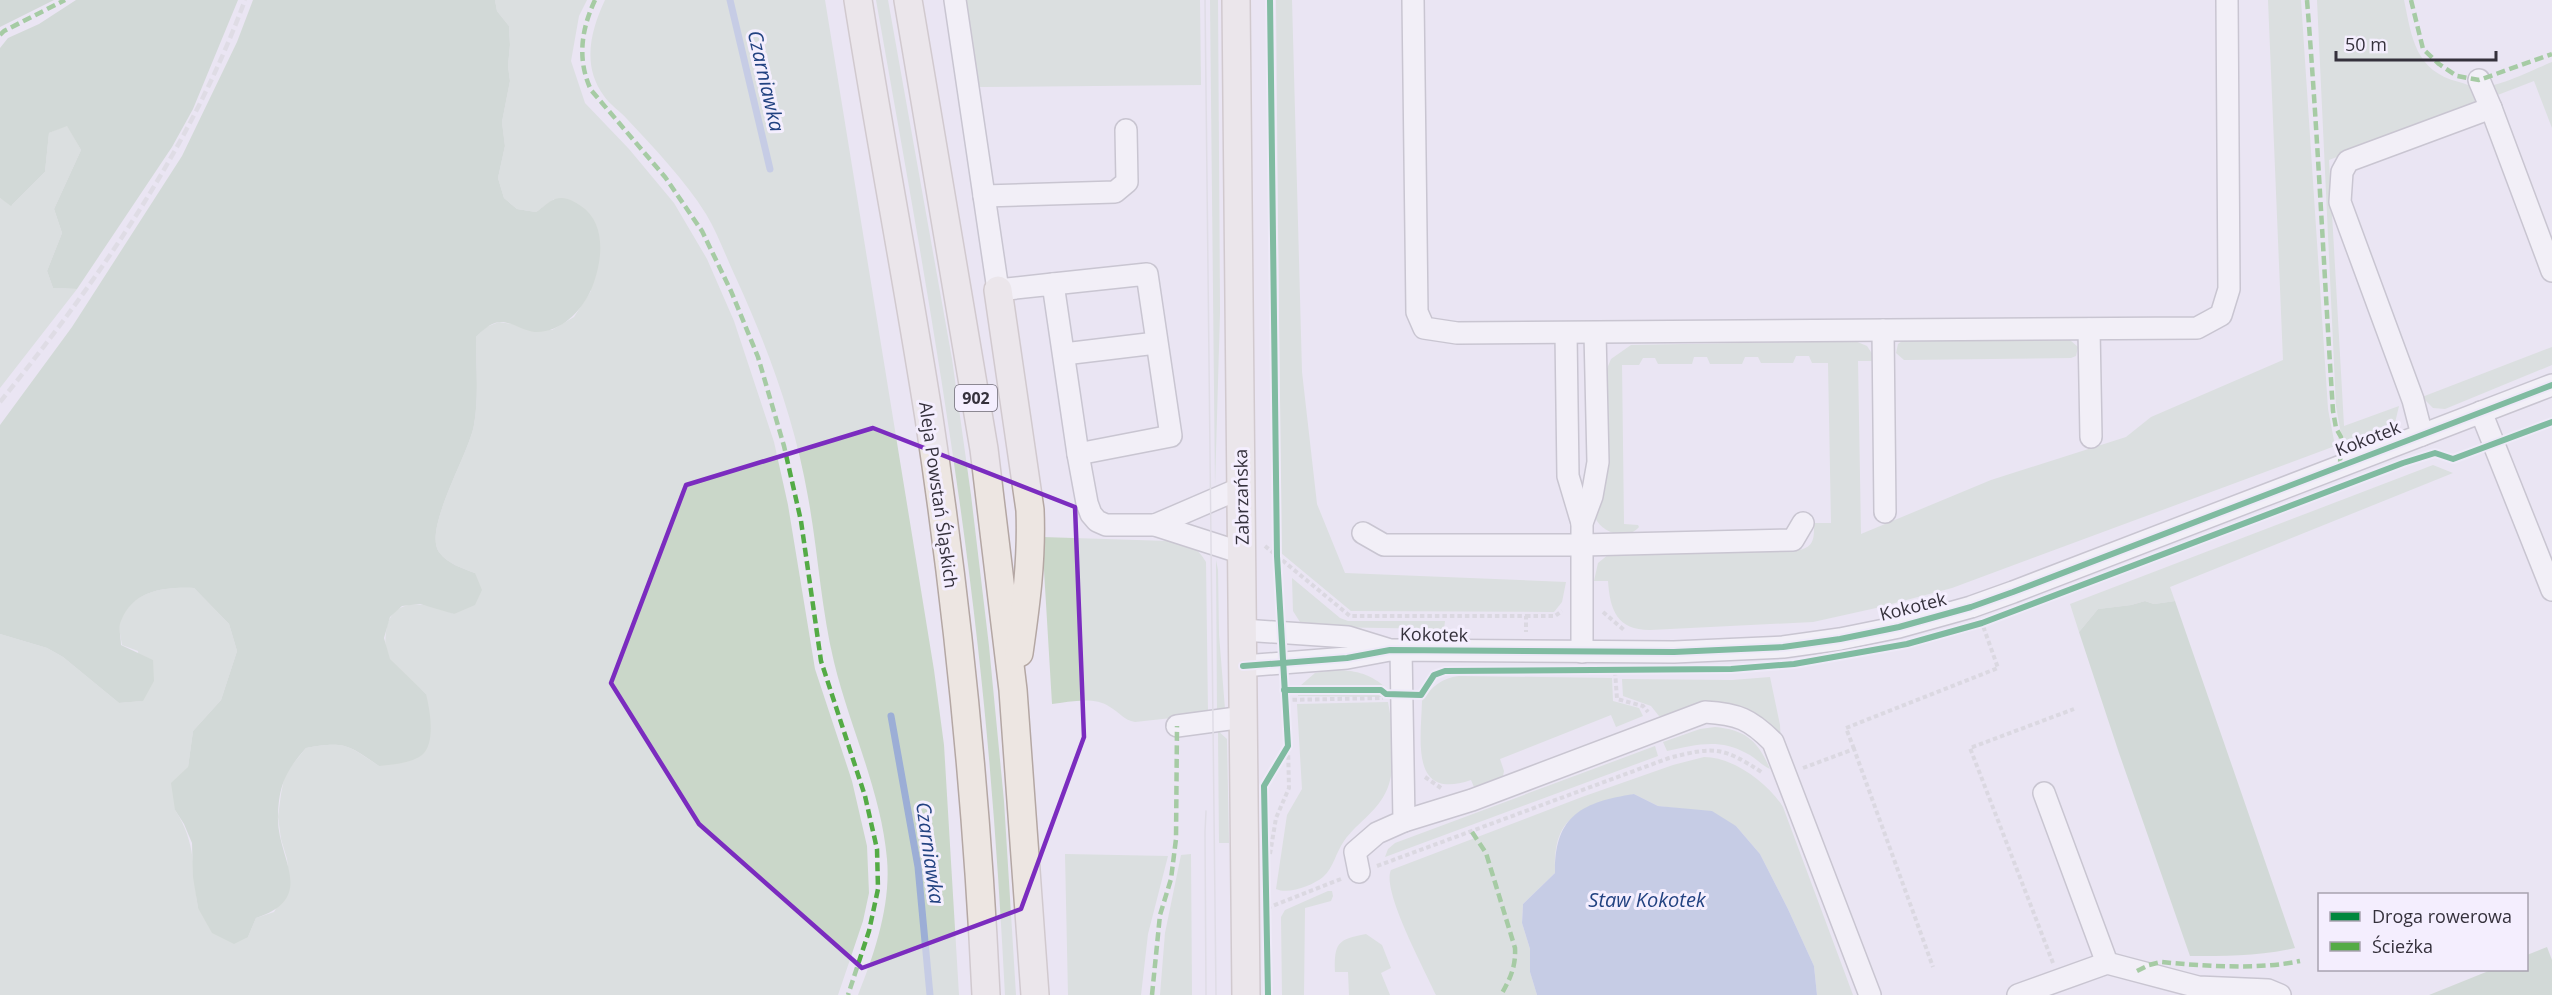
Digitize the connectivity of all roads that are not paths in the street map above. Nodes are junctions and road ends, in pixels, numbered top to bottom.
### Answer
1 (858, 0) edge
2 (908, 0) edge
3 (955, 0) edge
4 (1236, 0) edge
5 (1413, 0) edge
6 (2227, 0) edge
7 (2479, 80) dead end
8 (2491, 108) junction
9 (1126, 130) dead end
10 (984, 196) junction
11 (2552, 271) edge
12 (1053, 284) junction
13 (998, 290) junction
14 (2089, 329) junction
15 (1883, 330) junction
16 (1566, 333) junction
17 (1595, 333) junction
18 (1156, 343) junction
19 (1064, 354) junction
20 (2552, 385) edge
21 (2481, 412) junction
22 (2422, 435) junction
23 (2091, 437) dead end
24 (1078, 454) junction
25 (1241, 488) junction
26 (1885, 512) dead end
27 (1582, 523) junction
28 (1803, 523) dead end
29 (1155, 525) junction
30 (1363, 533) dead end
31 (1582, 545) junction
32 (1242, 553) junction
33 (2552, 590) edge
34 (1243, 630) junction
35 (1396, 650) junction
36 (1582, 652) junction
37 (1243, 666) junction
38 (1013, 690) junction
39 (1244, 717) junction
40 (1177, 726) dead end
41 (2044, 793) dead end
42 (1404, 821) junction
43 (1359, 872) road end
44 (2107, 963) junction
45 (986, 995) edge
46 (1035, 995) edge
47 (1246, 995) edge
48 (1870, 995) edge
49 (2018, 995) edge
50 (2280, 995) edge

1 - 45 main road, Aleja Powstań Śląskich
2 - 38 main road, 902
3 - 10 street
4 - 25 main road, Zabrzańska
5 - 16 street
6 - 14 street
7 - 8 street
8 - 11 street
8 - 22 street
9 - 10 street
10 - 13 street
12 - 13 street
12 - 18 street
12 - 19 street
13 - 38 main road
14 - 15 street
14 - 23 street
15 - 17 street
15 - 26 street
16 - 17 street
16 - 27 street
17 - 27 street
18 - 19 street
18 - 24 street
19 - 24 street
20 - 21 street, Kokotek
21 - 22 street, Kokotek
21 - 33 street
22 - 36 street, Kokotek
24 - 29 street
25 - 29 street
25 - 32 main road, Zabrzańska
27 - 31 street
28 - 31 street
29 - 32 street
30 - 31 street
31 - 36 street
32 - 34 main road, Zabrzańska
34 - 35 street, Kokotek
34 - 37 main road, Zabrzańska
35 - 36 street, Kokotek
35 - 37 street, Kokotek
35 - 42 street
37 - 39 main road, Zabrzańska
38 - 46 main road, 902
39 - 40 street
39 - 47 main road, Zabrzańska
41 - 44 street
42 - 43 street
42 - 48 street
44 - 49 street
44 - 50 street

